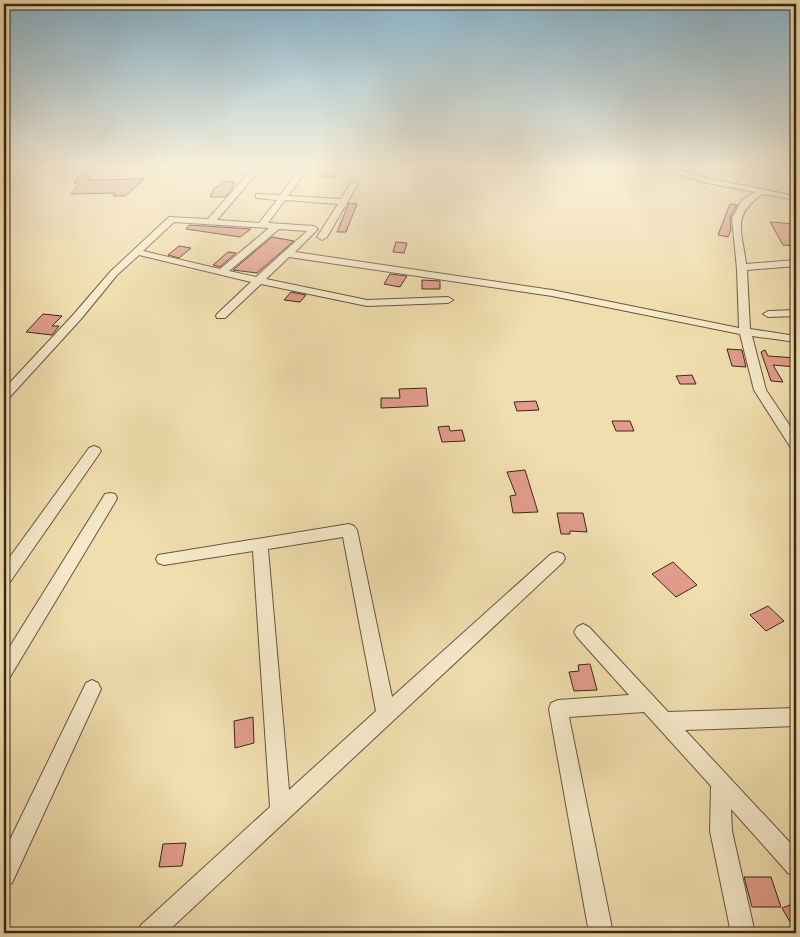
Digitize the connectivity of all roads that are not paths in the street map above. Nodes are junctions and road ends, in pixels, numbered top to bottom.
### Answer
1 (222, 209) edge
2 (274, 209) edge
3 (339, 209) edge
4 (741, 209) edge
5 (210, 222) junction
6 (262, 225) junction
7 (277, 226) junction
8 (322, 237) dead end
9 (136, 252) junction
10 (288, 254) junction
11 (796, 263) edge
12 (742, 267) junction
13 (220, 273) junction
14 (258, 281) junction
15 (448, 300) dead end
16 (796, 313) edge
17 (768, 314) dead end
18 (221, 316) dead end
19 (745, 332) junction
20 (796, 339) edge
21 (4, 396) edge
22 (796, 445) edge
23 (94, 452) dead end
24 (110, 498) dead end
25 (260, 544) junction
26 (557, 558) dead end
27 (164, 559) dead end
28 (4, 576) edge
29 (583, 632) dead end
30 (4, 670) edge
31 (92, 689) dead end
32 (648, 703) junction
33 (386, 713) junction
34 (796, 717) edge
35 (664, 721) junction
36 (721, 783) junction
37 (281, 812) junction
38 (796, 865) edge
39 (4, 875) edge
40 (148, 933) edge
41 (601, 933) edge
42 (743, 933) edge

1 - 5 street
2 - 6 street
3 - 8 street
4 - 12 street
5 - 6 street
5 - 9 street
6 - 7 street
7 - 10 street
7 - 13 street
9 - 13 street
9 - 21 street
10 - 14 street
10 - 19 street
11 - 12 street
12 - 19 street
13 - 14 street
14 - 15 street
14 - 18 street
16 - 17 street
19 - 20 street
19 - 22 street
23 - 28 street
24 - 30 street
25 - 27 street
25 - 33 street
25 - 37 street
26 - 33 street
29 - 32 street
31 - 39 street
32 - 35 street
32 - 41 street
33 - 37 street
34 - 35 street
35 - 36 street
36 - 38 street
36 - 42 street
37 - 40 street

